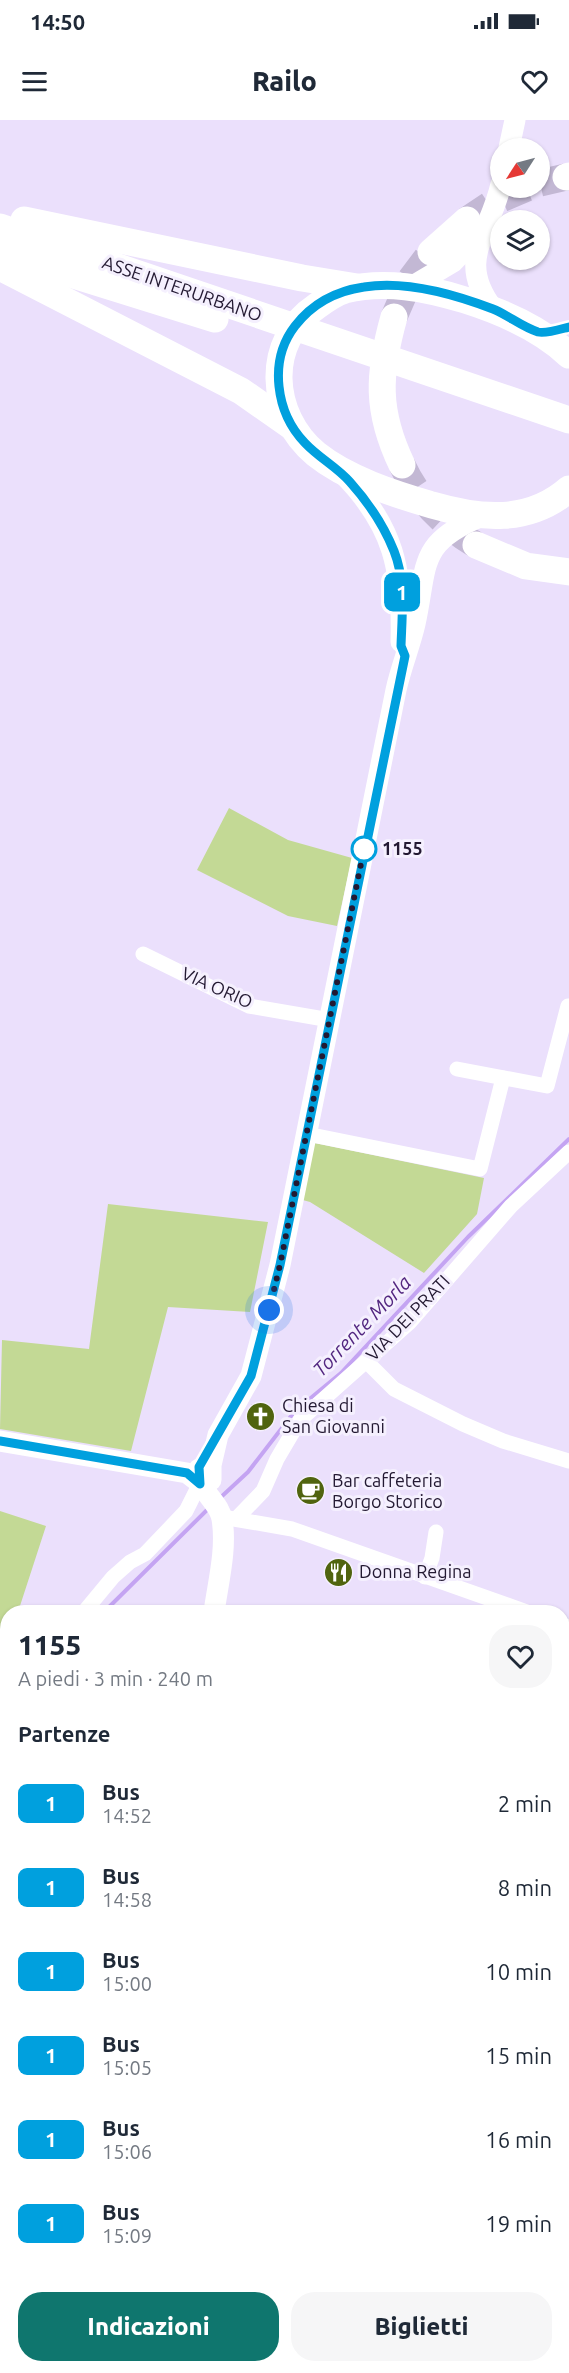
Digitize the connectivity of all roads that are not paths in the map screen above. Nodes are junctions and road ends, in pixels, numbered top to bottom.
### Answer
1 (515, 120) edge
2 (511, 138) edge
3 (0, 215) edge
4 (490, 217) tunnel mouth
5 (490, 219) tunnel mouth
6 (467, 220) tunnel mouth
7 (0, 227) edge
8 (0, 252) edge
9 (431, 252) tunnel mouth
10 (0, 267) edge
11 (361, 287) junction
12 (411, 287) junction
13 (494, 309) junction
14 (394, 317) tunnel mouth
15 (256, 323) junction
16 (569, 327) edge
17 (538, 332) junction
18 (569, 355) edge
19 (569, 420) edge
20 (294, 429) junction
21 (569, 436) edge
22 (402, 465) tunnel mouth
23 (336, 467) junction
24 (569, 489) edge
25 (526, 513) junction
26 (569, 515) edge
27 (482, 516) junction
28 (476, 545) tunnel mouth
29 (569, 572) edge
30 (405, 656) junction
31 (143, 954) dead end
32 (568, 1006) edge
33 (330, 1020) junction
34 (457, 1069) dead end
35 (503, 1077) junction
36 (307, 1134) junction
37 (569, 1152) edge
38 (367, 1362) junction
39 (0, 1441) edge
40 (569, 1461) edge
41 (216, 1497) junction
42 (436, 1532) dead end
43 (424, 1577) junction
44 (90, 1605) edge
45 (215, 1605) edge
46 (507, 1605) edge

1 - 2 street
3 - 11 highway
4 - 12 street
5 - 13 street
6 - 9 highway
7 - 15 highway, ASSE INTERURBANO
8 - 15 highway, ASSE INTERURBANO
10 - 20 highway
11 - 12 highway
11 - 20 highway
12 - 13 highway
13 - 17 highway
14 - 22 highway
15 - 19 highway, ASSE INTERURBANO
15 - 21 highway, ASSE INTERURBANO
16 - 17 highway
17 - 18 highway
20 - 23 highway
23 - 27 highway
23 - 30 street
24 - 25 highway
25 - 26 highway
25 - 27 highway
27 - 30 street
28 - 29 highway
30 - 33 street
31 - 33 street, VIA ORIO
32 - 35 street
33 - 36 street
34 - 35 street
35 - 36 street
36 - 41 street
37 - 38 street, VIA DEI PRATI
38 - 40 street
38 - 41 street, VIA DEI PRATI
39 - 41 street
41 - 43 street
41 - 44 street, VIA DEI PRATI
41 - 45 street
42 - 43 street
43 - 46 street

